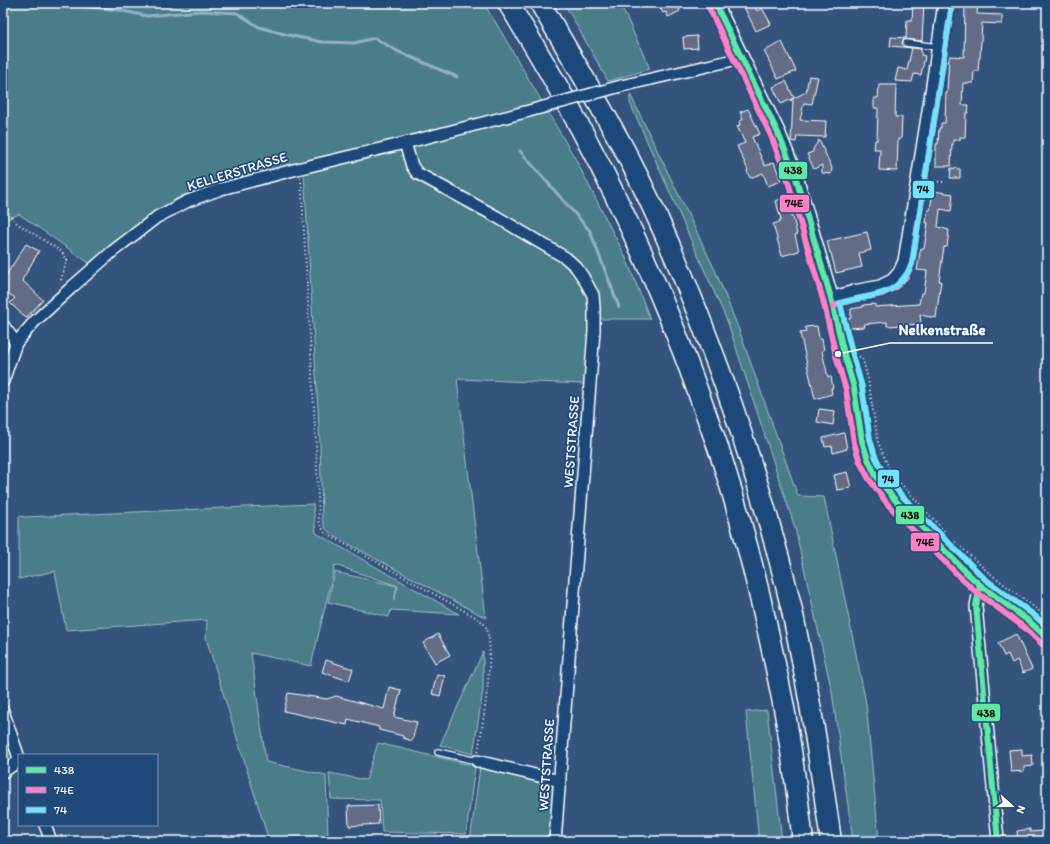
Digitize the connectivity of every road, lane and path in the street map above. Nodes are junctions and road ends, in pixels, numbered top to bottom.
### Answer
1 (508, 3) edge
2 (540, 3) edge
3 (715, 3) edge
4 (944, 3) edge
5 (906, 43) dead end
6 (938, 47) junction
7 (742, 58) junction
8 (405, 143) junction
9 (300, 168) junction
10 (917, 180) junction
11 (945, 182) dead end
12 (3, 194) edge
13 (59, 286) dead end
14 (832, 298) junction
15 (3, 325) edge
16 (16, 343) junction
17 (842, 344) junction
18 (3, 381) edge
19 (947, 534) dead end
20 (952, 539) dead end
21 (980, 585) junction
22 (1047, 617) edge
23 (1047, 638) edge
24 (3, 711) edge
25 (438, 752) dead end
26 (18, 755) edge
27 (477, 761) junction
28 (18, 762) edge
29 (3, 772) edge
30 (560, 781) junction
31 (45, 826) edge
32 (51, 841) edge
33 (555, 841) edge
34 (803, 841) edge
35 (831, 841) edge
36 (998, 841) edge

1 - 34 highway
2 - 35 highway
3 - 7 street
4 - 6 street
5 - 6 lane
6 - 10 street
7 - 8 street, KELLERSTRASSE, bridge
7 - 14 street
8 - 9 street, KELLERSTRASSE
8 - 30 street, WESTSTRASSE
9 - 16 street, KELLERSTRASSE
9 - 27 path
10 - 11 path
10 - 14 street
12 - 13 path
14 - 17 street
15 - 16 street
16 - 18 street, KELLERSTRASSE
17 - 19 path
17 - 21 street
20 - 22 path
21 - 23 street
21 - 36 street
24 - 26 street
25 - 27 lane
27 - 30 street
28 - 29 street
30 - 33 street, WESTSTRASSE
31 - 32 street

